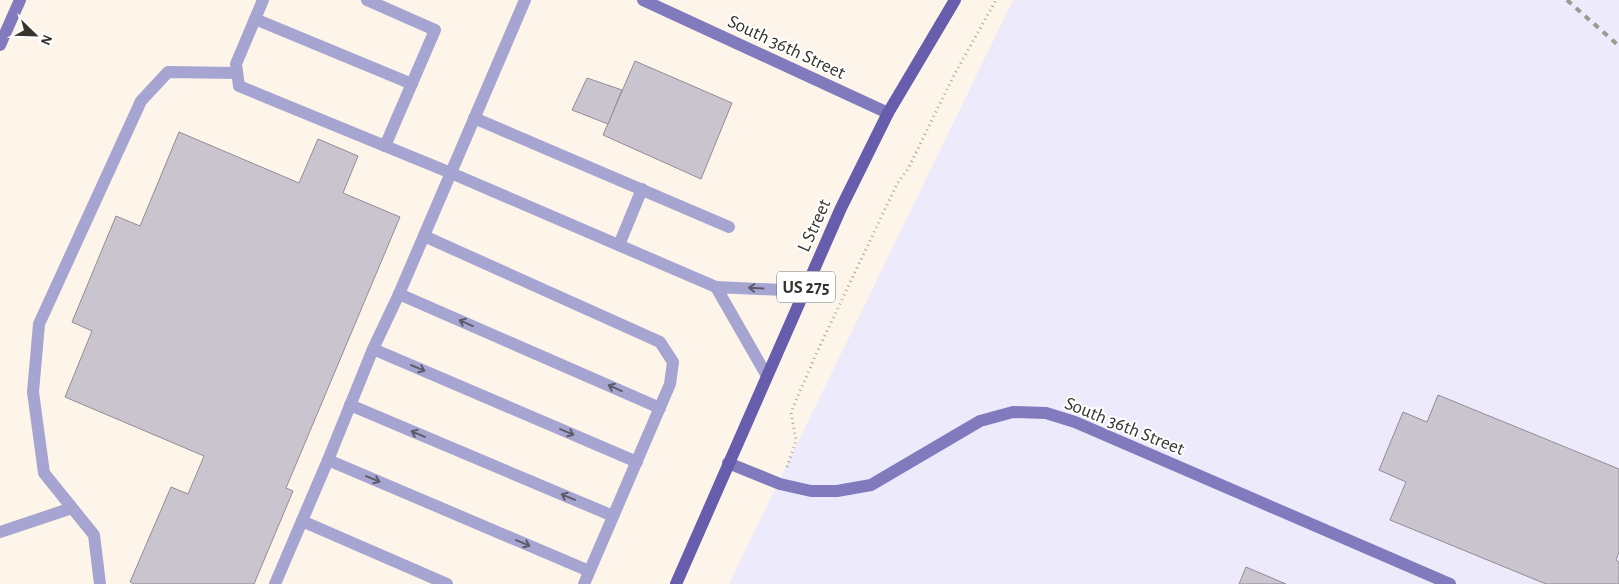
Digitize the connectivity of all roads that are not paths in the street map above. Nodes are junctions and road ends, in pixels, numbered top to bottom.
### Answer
1 (20, 0) edge
2 (262, 0) edge
3 (368, 0) edge
4 (525, 0) edge
5 (643, 0) edge
6 (955, 0) edge
7 (255, 19) junction
8 (0, 45) edge
9 (237, 73) junction
10 (412, 84) junction
11 (888, 113) junction
12 (474, 118) junction
13 (385, 146) junction
14 (451, 173) junction
15 (642, 189) junction
16 (729, 227) dead end
17 (424, 236) junction
18 (618, 245) junction
19 (716, 287) junction
20 (804, 291) junction
21 (399, 294) junction
22 (373, 349) junction
23 (767, 376) junction
24 (350, 405) junction
25 (660, 408) junction
26 (328, 460) junction
27 (637, 462) junction
28 (728, 463) junction
29 (72, 508) junction
30 (613, 516) junction
31 (302, 521) junction
32 (0, 532) edge
33 (589, 571) junction
34 (100, 584) edge
35 (274, 584) edge
36 (447, 584) edge
37 (584, 584) edge
38 (676, 584) edge
39 (1450, 584) edge

1 - 8 street
2 - 7 lane
3 - 10 lane
4 - 12 lane
5 - 11 street, South 36th Street
6 - 11 main road, L Street / US 275
7 - 9 lane
7 - 10 lane
9 - 13 lane
9 - 29 lane
10 - 13 lane
11 - 20 main road, L Street / US 275
12 - 14 lane
12 - 15 lane
13 - 14 lane
14 - 17 lane
14 - 18 lane
15 - 16 lane
15 - 18 lane
17 - 21 lane
17 - 25 lane
18 - 19 lane
20 -> 19 lane
19 - 23 lane
20 - 23 main road, L Street / US 275
21 - 22 lane
25 -> 21 lane
22 - 24 lane
22 -> 27 lane
23 - 28 main road, L Street / US 275
24 - 26 lane
30 -> 24 lane
25 - 27 lane
26 - 31 lane
26 -> 33 lane
27 - 30 lane
28 - 38 main road, L Street / US 275
28 - 39 street, South 36th Street
29 - 32 lane
29 - 34 lane
30 - 33 lane
31 - 35 lane
31 - 36 lane
33 - 37 lane

